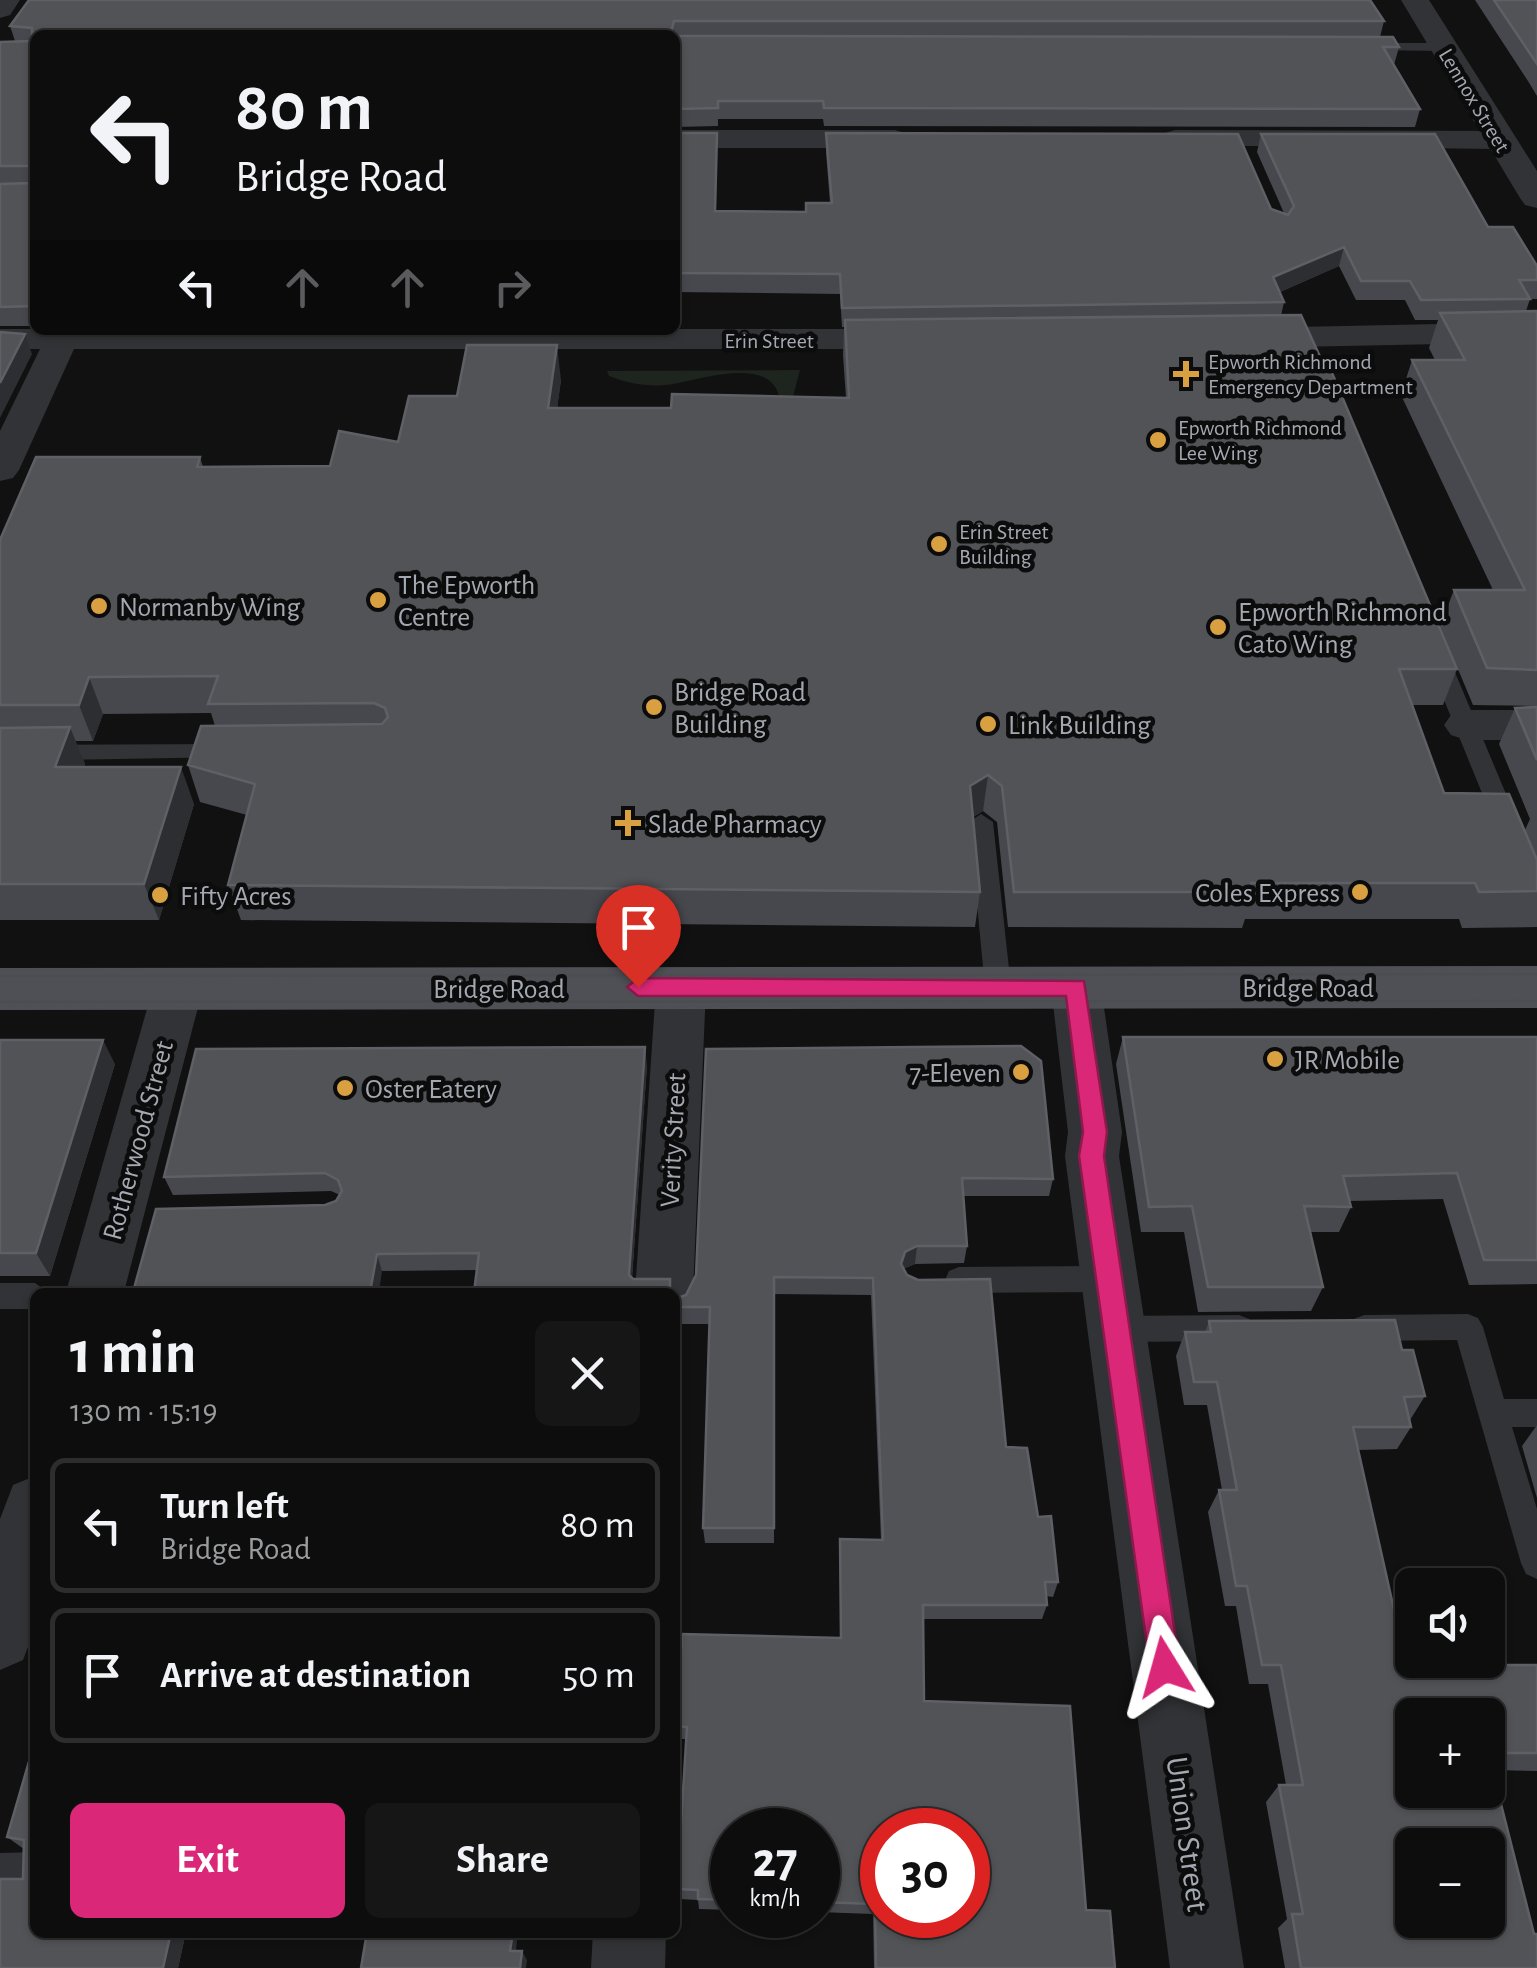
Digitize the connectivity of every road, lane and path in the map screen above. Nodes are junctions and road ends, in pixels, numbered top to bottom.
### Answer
1 (6, 0) edge
2 (1416, 0) edge
3 (0, 8) edge
4 (1358, 46) edge
5 (1444, 47) junction
6 (933, 138) edge
7 (1146, 138) edge
8 (680, 139) edge
9 (1516, 152) edge
10 (1537, 198) edge
11 (1537, 332) edge
12 (347, 336) edge
13 (1212, 338) edge
14 (0, 339) edge
15 (62, 339) junction
16 (940, 339) edge
17 (0, 470) edge
18 (1430, 639) edge
19 (1466, 725) junction
20 (1537, 725) edge
21 (248, 752) edge
22 (0, 753) edge
23 (981, 822) edge
24 (1516, 846) edge
25 (1537, 958) edge
26 (998, 987) junction
27 (1076, 987) junction
28 (1537, 987) edge
29 (0, 988) edge
30 (178, 988) junction
31 (681, 988) junction
32 (1537, 1023) edge
33 (935, 1280) edge
34 (96, 1288) edge
35 (664, 1288) edge
36 (0, 1296) edge
37 (30, 1296) edge
38 (1113, 1304) junction
39 (1268, 1328) edge
40 (1328, 1328) edge
41 (1494, 1413) junction
42 (1537, 1413) edge
43 (30, 1525) edge
44 (1537, 1563) edge
45 (0, 1637) edge
46 (0, 1870) edge
47 (30, 1870) edge
48 (630, 1938) edge
49 (628, 1968) edge
50 (1207, 1968) edge

1 - 3 street
2 - 5 street, Lennox Street
4 - 5 lane
5 - 9 street, Lennox Street
6 - 8 street
7 - 9 street
9 - 10 street, Lennox Street
11 - 13 street
12 - 15 street, Erin Street
12 - 16 street, Erin Street
14 - 15 street, Erin Street
15 - 17 street
18 - 19 lane
19 - 20 street
19 - 24 lane
21 - 22 lane
23 - 26 lane
25 - 27 main road
26 - 27 main road, Bridge Road
26 - 31 main road, Bridge Road
27 - 28 main road, Bridge Road
27 - 32 main road
27 - 38 street, Union Street
29 - 30 main road, Bridge Road
30 - 31 main road, Bridge Road
30 - 34 street, Rotherwood Street
31 - 35 street, Verity Street
33 - 38 lane
36 - 37 lane
38 - 39 lane
38 - 50 street, Union Street
40 - 41 lane
41 - 42 lane
41 - 44 lane
43 - 45 street
46 - 47 lane
48 - 49 street

